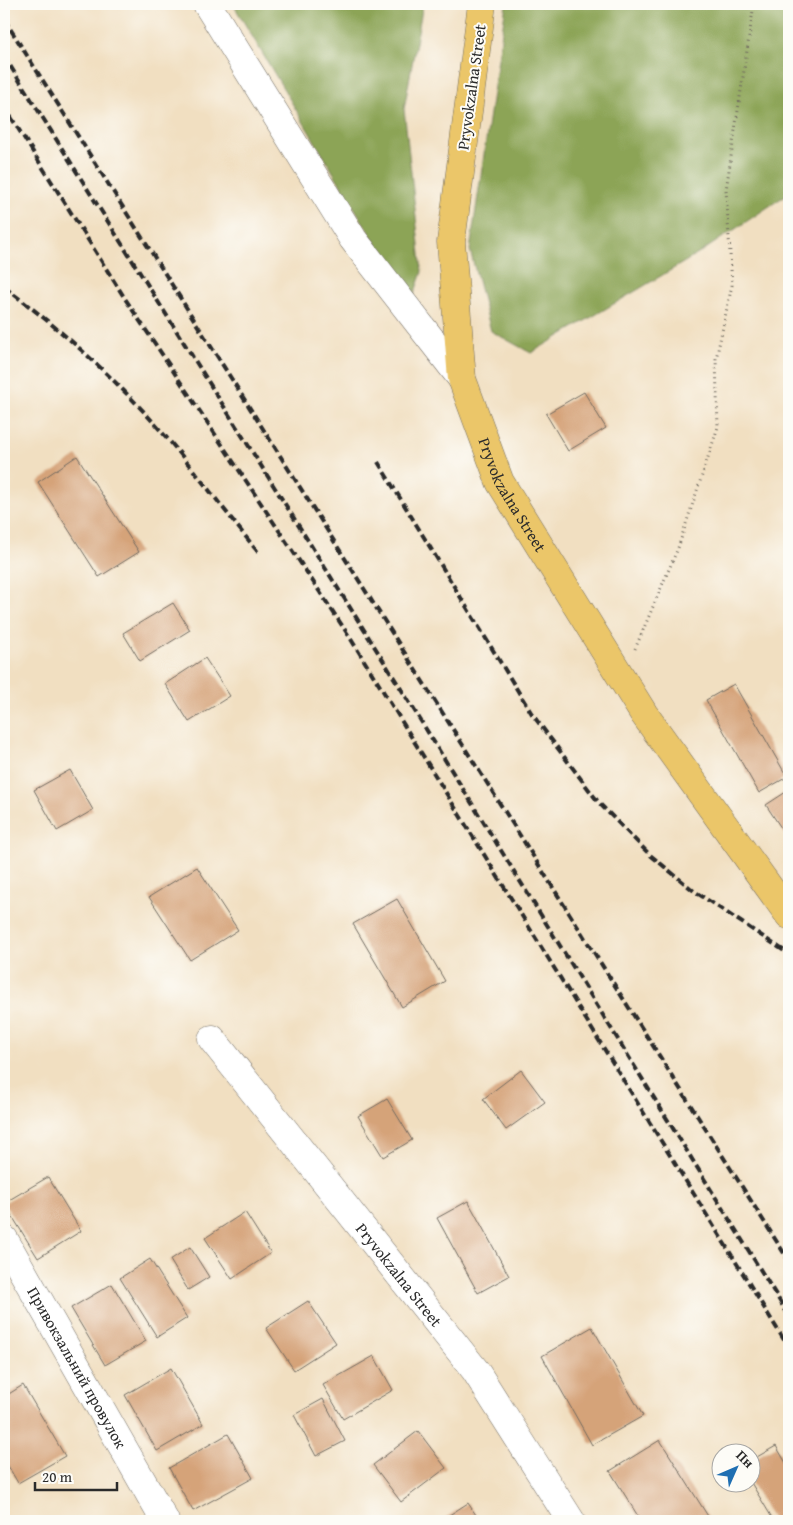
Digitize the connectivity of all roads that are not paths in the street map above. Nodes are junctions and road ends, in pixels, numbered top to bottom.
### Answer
1 (207, 4) edge
2 (482, 4) edge
3 (462, 380) junction
4 (789, 915) edge
5 (212, 1039) dead end
6 (4, 1239) edge
7 (165, 1521) edge
8 (571, 1521) edge

1 - 3 street
2 - 3 main road, Pryvokzalna Street
3 - 4 main road, Pryvokzalna Street
5 - 8 street, Pryvokzalna Street
6 - 7 street, Привокзальний провулок

